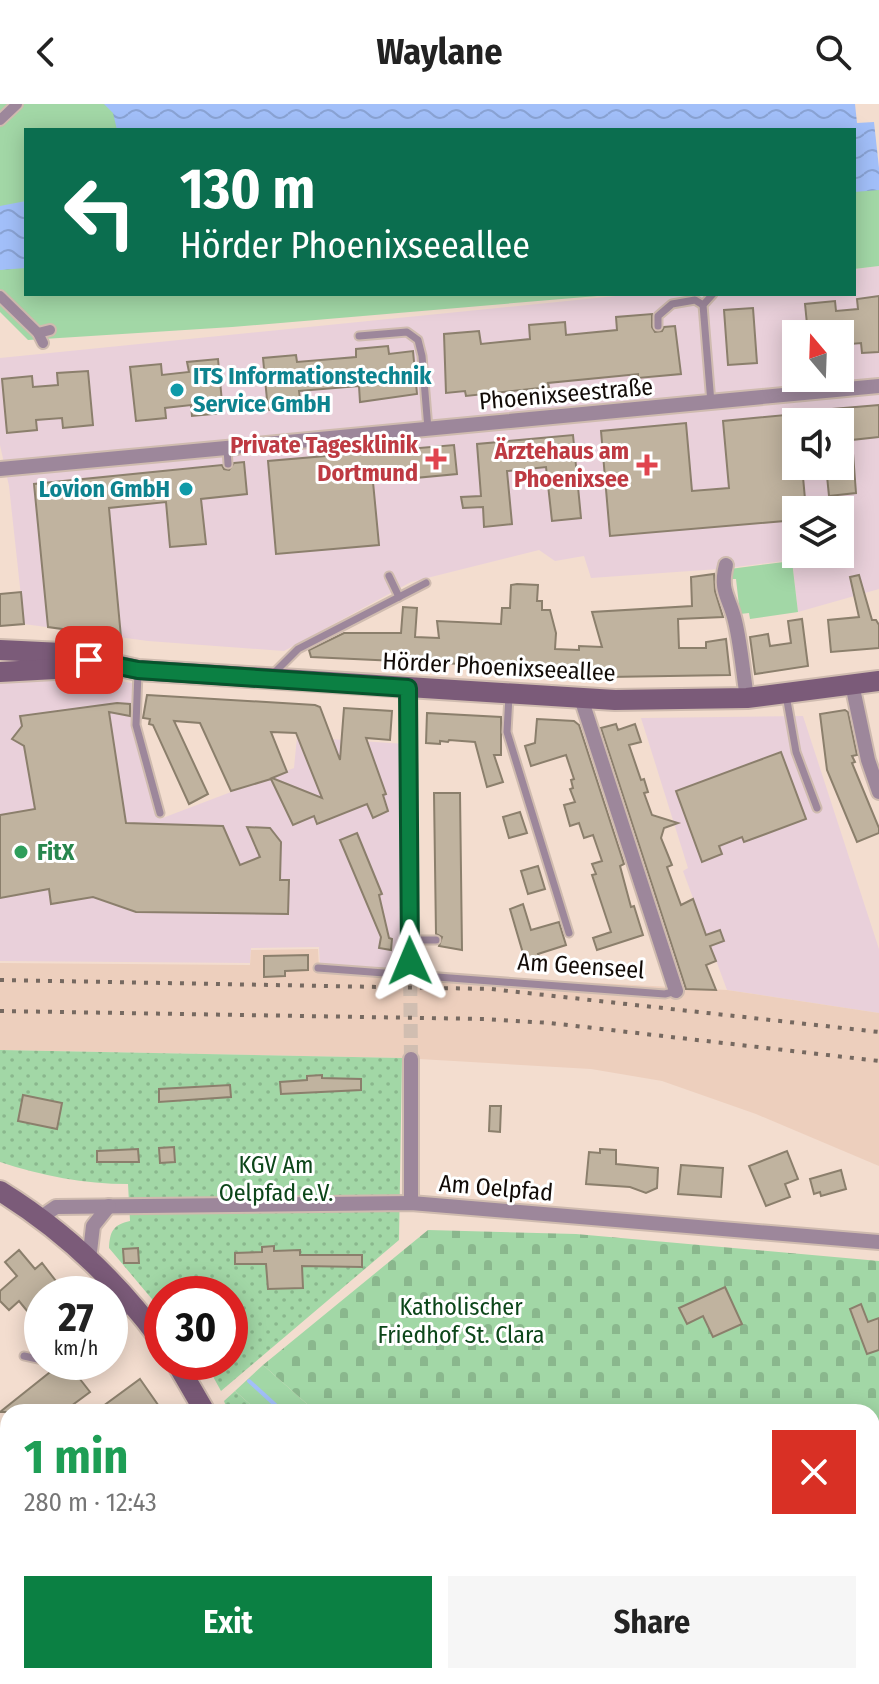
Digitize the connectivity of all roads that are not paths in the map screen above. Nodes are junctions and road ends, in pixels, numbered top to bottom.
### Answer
1 (17, 104) edge
2 (0, 120) edge
3 (0, 296) edge
4 (711, 296) edge
5 (703, 305) junction
6 (15, 311) junction
7 (4, 321) dead end
8 (658, 326) dead end
9 (50, 330) dead end
10 (359, 336) dead end
11 (879, 386) edge
12 (711, 403) junction
13 (428, 429) junction
14 (256, 445) dead end
15 (232, 448) joint
16 (228, 464) dead end
17 (0, 469) edge
18 (726, 565) dead end
19 (389, 576) dead end
20 (426, 583) dead end
21 (399, 597) junction
22 (0, 650) edge
23 (116, 667) junction
24 (138, 670) junction
25 (0, 672) edge
26 (268, 679) junction
27 (879, 681) edge
28 (852, 684) junction
29 (408, 688) junction
30 (510, 694) junction
31 (785, 694) junction
32 (581, 698) junction
33 (747, 698) junction
34 (879, 792) edge
35 (817, 808) dead end
36 (160, 813) dead end
37 (569, 933) dead end
38 (410, 940) junction
39 (436, 940) dead end
40 (410, 961) tunnel mouth
41 (318, 968) dead end
42 (676, 991) joint
43 (411, 1059) tunnel mouth
44 (0, 1191) edge
45 (411, 1203) junction
46 (109, 1206) junction
47 (40, 1218) junction
48 (879, 1242) edge
49 (89, 1260) junction
50 (134, 1305) junction
51 (128, 1310) edge
52 (144, 1318) edge
53 (186, 1380) edge
54 (200, 1404) edge

1 - 2 street
3 - 6 street
4 - 5 lane
5 - 8 lane
5 - 12 lane
6 - 7 street
6 - 9 street
10 - 13 lane
11 - 12 street, Phoenixseestraße
12 - 13 street, Phoenixseestraße
13 - 14 street, Phoenixseestraße
15 - 16 lane
15 - 17 street
18 - 33 street
19 - 21 lane
20 - 21 lane
21 - 26 lane
22 - 23 main road, Hörder Phoenixseeallee
23 - 24 main road, Hörder Phoenixseeallee
23 - 25 main road, Hörder Phoenixseeallee
24 - 26 main road, Hörder Phoenixseeallee
24 - 36 lane
26 - 29 main road, Hörder Phoenixseeallee
27 - 28 main road, Hörder Phoenixseeallee
28 - 31 main road, Hörder Phoenixseeallee
28 - 34 street
29 - 30 main road, Hörder Phoenixseeallee
29 - 38 street
30 - 32 main road, Hörder Phoenixseeallee
30 - 37 lane
31 - 33 main road, Hörder Phoenixseeallee
31 - 35 lane
32 - 33 main road, Hörder Phoenixseeallee
32 - 42 street, Am Geenseel
38 - 39 lane
38 - 40 street
41 - 42 lane, Am Geenseel
43 - 45 street
44 - 47 main road
45 - 46 street, Am Oelpfad
45 - 48 street, Am Oelpfad
46 - 47 street, Am Oelpfad
46 - 49 street
47 - 49 main road
49 - 50 main road
50 - 51 lane
50 - 52 main road
53 - 54 main road

